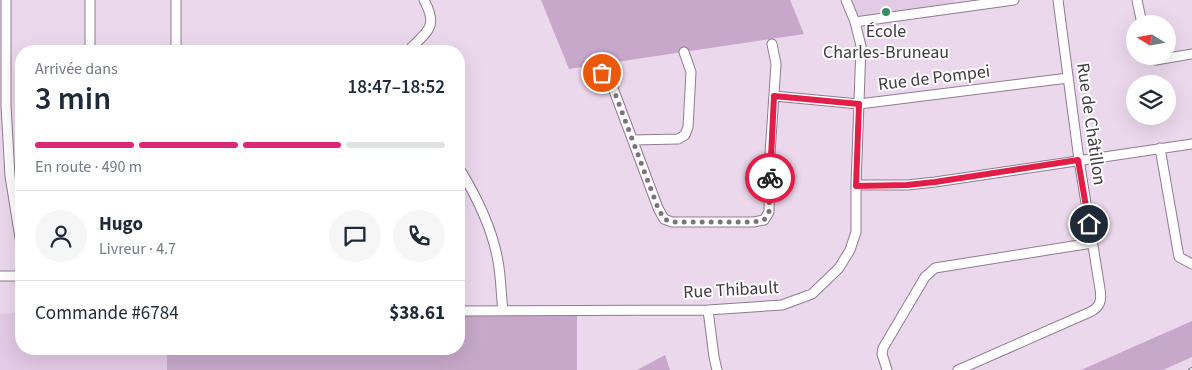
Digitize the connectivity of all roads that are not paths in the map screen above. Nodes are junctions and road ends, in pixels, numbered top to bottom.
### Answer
1 (6, 0) edge
2 (90, 0) edge
3 (176, 0) edge
4 (424, 0) edge
5 (846, 0) edge
6 (1014, 0) edge
7 (1058, 0) edge
8 (1137, 0) edge
9 (1140, 15) edge
10 (855, 22) junction
11 (772, 44) dead end
12 (90, 45) edge
13 (176, 45) edge
14 (414, 45) edge
15 (684, 52) dead end
16 (1192, 54) edge
17 (1176, 57) edge
18 (602, 73) dead end
19 (1068, 78) junction
20 (774, 96) junction
21 (859, 104) junction
22 (633, 140) junction
23 (1192, 144) edge
24 (1160, 148) junction
25 (1078, 160) junction
26 (465, 178) edge
27 (856, 186) junction
28 (15, 207) edge
29 (1092, 243) junction
30 (1192, 264) edge
31 (0, 276) edge
32 (15, 276) edge
33 (708, 310) junction
34 (465, 311) edge
35 (503, 311) junction
36 (718, 370) edge
37 (887, 370) edge
38 (958, 370) edge

1 - 28 street
2 - 12 street
3 - 13 street
4 - 14 street
5 - 10 street, Rue Thibault
6 - 10 street
7 - 19 street, Rue de Châtillon
8 - 9 street
10 - 21 street, Rue Thibault
11 - 20 street
15 - 22 street
16 - 17 street
18 - 22 street
19 - 21 street, Rue de Pompei
19 - 25 street, Rue de Châtillon
20 - 21 street, Rue de Pompei
20 - 22 street
21 - 27 street, Rue Thibault
23 - 24 street
24 - 25 street
24 - 30 street
25 - 27 street
25 - 29 street, Rue de Châtillon
26 - 35 street
27 - 33 street, Rue Thibault
29 - 37 street
29 - 38 street, Rue de Châtillon
31 - 32 street
33 - 35 street, Rue Thibault
33 - 36 street
34 - 35 street, Rue Thibault

